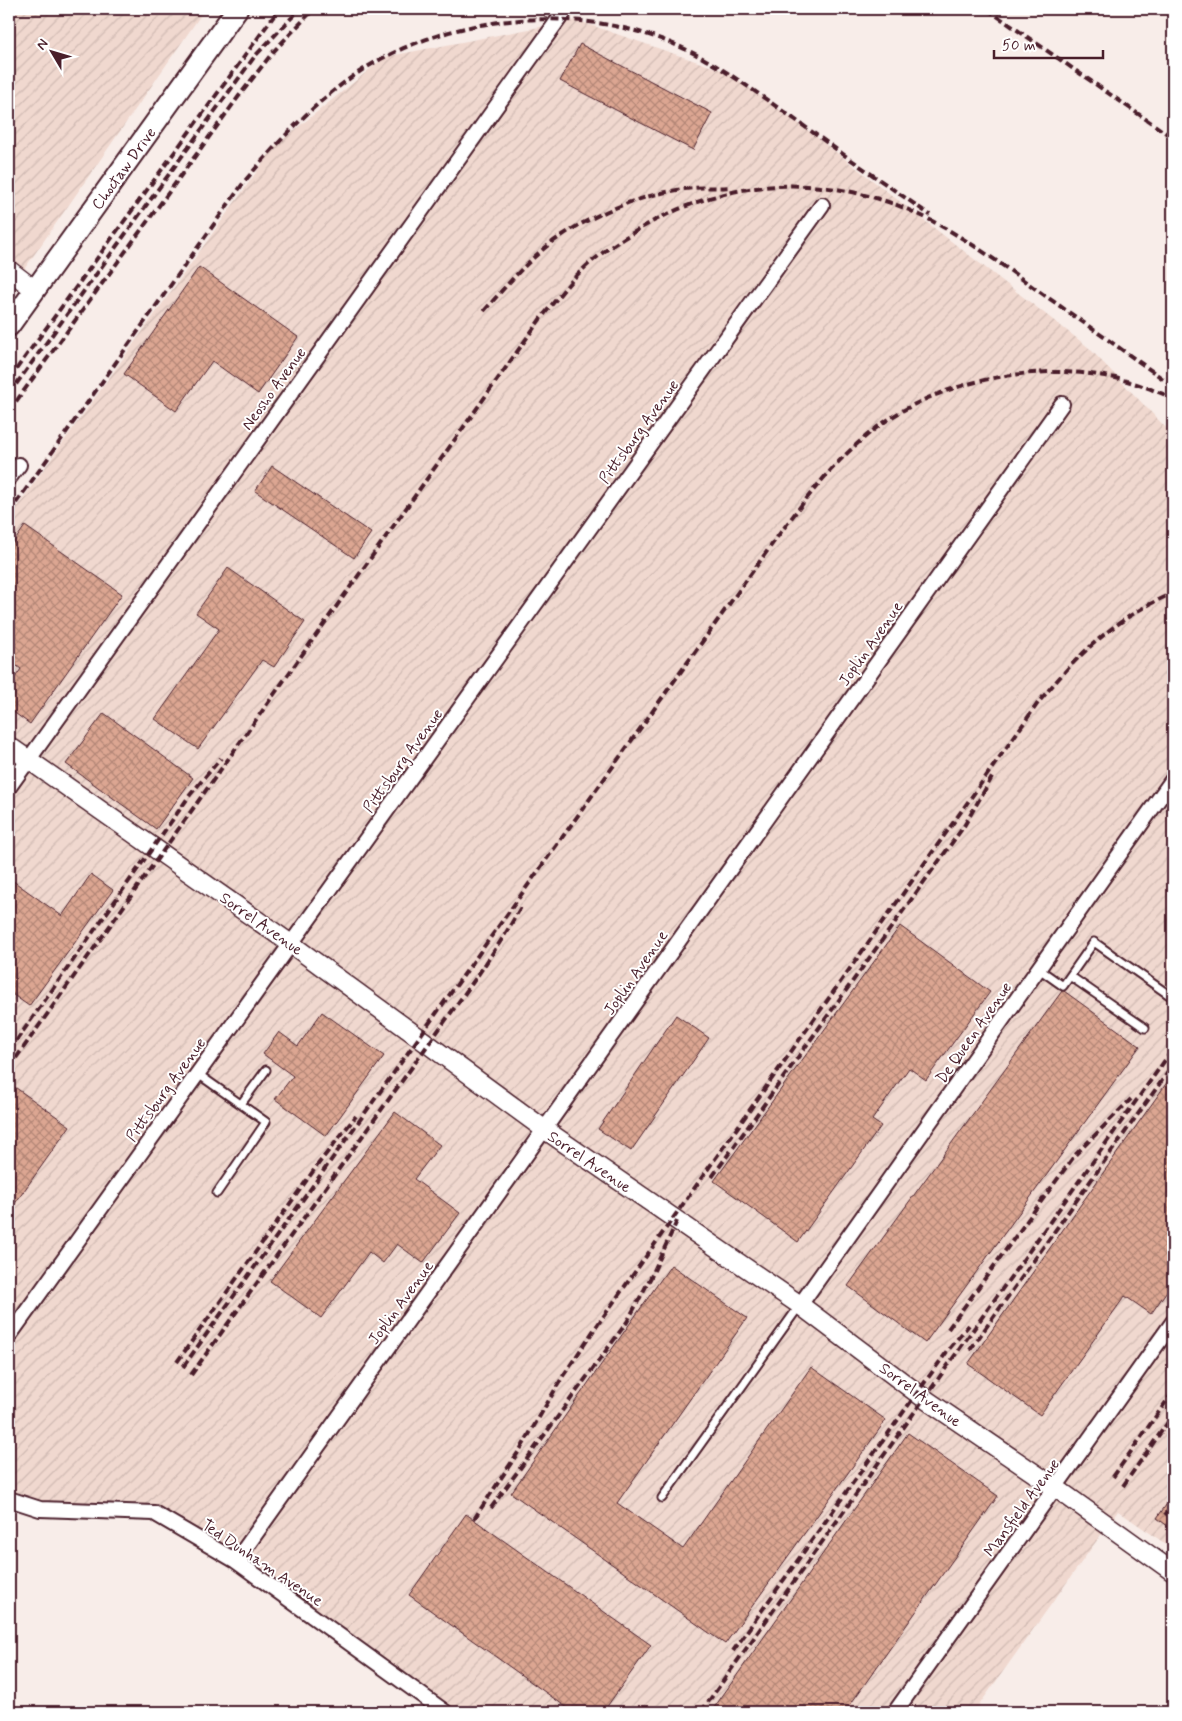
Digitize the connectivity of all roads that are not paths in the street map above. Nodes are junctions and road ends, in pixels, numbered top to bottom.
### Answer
1 (237, 9) edge
2 (566, 9) edge
3 (822, 205) dead end
4 (9, 270) edge
5 (35, 290) junction
6 (9, 326) edge
7 (1062, 404) dead end
8 (19, 465) dead end
9 (9, 478) edge
10 (9, 746) edge
11 (28, 760) junction
12 (1173, 779) edge
13 (9, 787) edge
14 (292, 944) junction
15 (1039, 969) junction
16 (1070, 976) junction
17 (1172, 997) dead end
18 (1145, 1028) dead end
19 (266, 1070) dead end
20 (198, 1074) junction
21 (241, 1104) junction
22 (544, 1129) junction
23 (217, 1193) dead end
24 (800, 1305) junction
25 (1173, 1322) edge
26 (9, 1336) edge
27 (1056, 1488) junction
28 (662, 1498) dead end
29 (9, 1499) edge
30 (236, 1561) junction
31 (1173, 1572) edge
32 (444, 1712) edge
33 (896, 1712) edge

1 - 5 main road, Choctaw Drive
2 - 11 street, Neosho Avenue
3 - 14 street, Pittsburg Avenue
4 - 5 street
5 - 6 main road, Choctaw Drive
7 - 22 street, Joplin Avenue
8 - 9 street
10 - 11 street, Sorrel Avenue
11 - 13 street, Neosho Avenue
11 - 14 street, Sorrel Avenue
12 - 15 street, De Queen Avenue
14 - 20 street, Pittsburg Avenue
14 - 22 street, Sorrel Avenue
15 - 16 lane
15 - 24 street, De Queen Avenue
16 - 17 lane
16 - 18 lane
19 - 21 lane
20 - 21 lane
20 - 26 street, Pittsburg Avenue
21 - 23 lane
22 - 24 street, Sorrel Avenue
22 - 30 street, Joplin Avenue
24 - 27 street, Sorrel Avenue
24 - 28 lane
25 - 27 street, Mansfield Avenue
27 - 31 street, Sorrel Avenue
27 - 33 street, Mansfield Avenue
29 - 30 street, Ted Dunham Avenue
30 - 32 street, Ted Dunham Avenue

